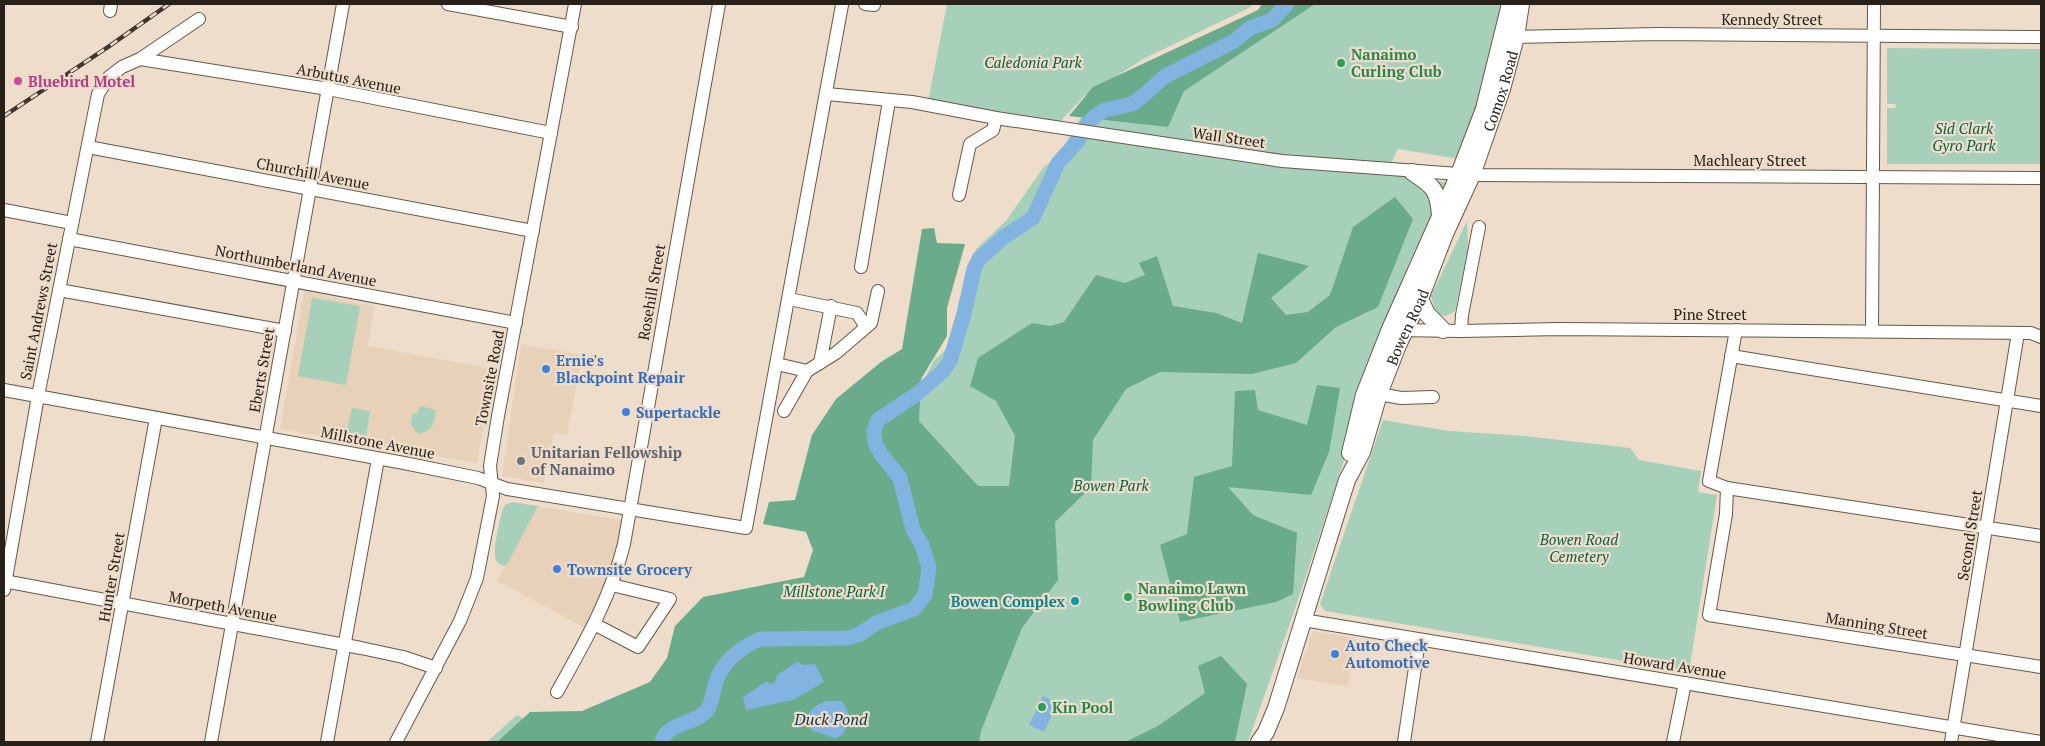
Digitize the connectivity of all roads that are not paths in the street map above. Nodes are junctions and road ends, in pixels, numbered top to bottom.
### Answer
1 (343, 4) edge
2 (448, 4) edge
3 (575, 4) edge
4 (719, 4) edge
5 (842, 4) edge
6 (1510, 4) edge
7 (1521, 4) edge
8 (1874, 4) edge
9 (199, 19) dead end
10 (572, 26) junction
11 (1874, 35) junction
12 (1509, 36) junction
13 (2041, 37) edge
14 (140, 59) junction
15 (328, 89) junction
16 (827, 94) junction
17 (889, 101) junction
18 (996, 118) junction
19 (551, 133) junction
20 (88, 147) junction
21 (1412, 172) junction
22 (1465, 175) junction
23 (1873, 177) junction
24 (2041, 178) edge
25 (310, 189) junction
26 (959, 195) dead end
27 (4, 210) edge
28 (1440, 215) junction
29 (72, 223) junction
30 (1479, 227) dead end
31 (533, 231) junction
32 (69, 239) junction
33 (861, 267) dead end
34 (294, 282) junction
35 (59, 290) junction
36 (878, 291) dead end
37 (789, 299) junction
38 (1420, 299) junction
39 (831, 306) junction
40 (516, 323) junction
41 (866, 327) junction
42 (1397, 330) junction
43 (1443, 330) junction
44 (1736, 330) junction
45 (285, 331) junction
46 (1872, 331) junction
47 (1461, 332) junction
48 (2033, 332) edge
49 (1731, 356) junction
50 (820, 362) junction
51 (777, 364) junction
52 (807, 371) junction
53 (4, 390) edge
54 (1379, 394) junction
55 (38, 396) junction
56 (1433, 396) dead end
57 (2007, 400) junction
58 (2041, 406) edge
59 (784, 411) dead end
60 (156, 418) junction
61 (266, 438) junction
62 (378, 459) junction
63 (1347, 480) junction
64 (492, 483) junction
65 (1727, 488) junction
66 (630, 509) junction
67 (1987, 527) junction
68 (2041, 536) edge
69 (4, 584) edge
70 (612, 586) junction
71 (122, 603) junction
72 (1303, 620) junction
73 (232, 624) junction
74 (594, 624) junction
75 (1419, 641) junction
76 (345, 644) junction
77 (1965, 656) junction
78 (436, 668) junction
79 (2041, 668) edge
80 (1685, 684) junction
81 (558, 692) dead end
82 (1953, 728) junction
83 (97, 742) edge
84 (211, 742) edge
85 (327, 742) edge
86 (396, 742) edge
87 (1259, 742) edge
88 (1404, 742) edge
89 (1673, 742) edge
90 (1950, 742) edge
91 (2041, 742) edge

1 - 15 street, Eberts Street
2 - 10 street
3 - 10 street, Townsite Road
4 - 66 street, Rosehill Street
5 - 16 street
6 - 12 main road, Comox Road
7 - 12 main road, Comox Road
8 - 11 street
9 - 14 street, Saint Andrews Street
10 - 19 street, Townsite Road
11 - 12 street, Kennedy Street
11 - 13 street, Kennedy Street
11 - 23 street
12 - 22 main road, Comox Road
14 - 15 street, Arbutus Avenue
14 - 20 street, Saint Andrews Street
15 - 19 street, Arbutus Avenue
15 - 25 street, Eberts Street
16 - 17 street, Wall Street
16 - 37 street
17 - 18 street, Wall Street
17 - 33 street
18 - 21 street, Wall Street
18 - 26 street
19 - 31 street, Townsite Road
20 - 25 street, Churchill Avenue
20 - 29 street, Saint Andrews Street
21 - 22 street, Wall Street
21 - 28 main road
22 - 23 street, Machleary Street
22 - 28 main road, Bowen Road
22 - 38 main road, Bowen Road
23 - 24 street, Machleary Street
23 - 46 street
25 - 31 street, Churchill Avenue
25 - 34 street, Eberts Street
27 - 29 street
28 - 42 main road, Bowen Road
29 - 32 street, Saint Andrews Street
30 - 47 street
31 - 40 street, Townsite Road
32 - 34 street, Northumberland Avenue
32 - 35 street, Saint Andrews Street
34 - 40 street, Northumberland Avenue
34 - 45 street, Eberts Street
35 - 45 street
35 - 55 street, Saint Andrews Street
36 - 41 street
37 - 39 street
37 - 51 street
38 - 42 main road, Bowen Road
38 - 43 main road
39 - 41 street
39 - 50 street
40 - 64 street, Townsite Road
41 - 50 street
42 - 43 street, Pine Street
42 - 54 main road, Bowen Road
42 - 63 main road, Bowen Road
43 - 47 street, Pine Street
44 - 46 street, Pine Street
44 - 47 street, Pine Street
44 - 49 street
45 - 61 street, Eberts Street
46 - 48 street, Pine Street
48 - 57 street, Second Street
49 - 57 street
49 - 65 street
50 - 52 street
51 - 52 street
51 - 66 street, Millstone Avenue
52 - 59 street
53 - 55 street, Millstone Avenue
54 - 56 street
54 - 63 main road, Bowen Road
55 - 60 street, Millstone Avenue
55 - 69 street, Saint Andrews Street
57 - 58 street
57 - 67 street, Second Street
60 - 61 street, Millstone Avenue
60 - 71 street, Hunter Street
61 - 62 street, Millstone Avenue
61 - 73 street, Eberts Street
62 - 64 street, Millstone Avenue
62 - 76 street
63 - 72 main road, Bowen Road
64 - 66 street, Millstone Avenue
64 - 78 street, Townsite Road
65 - 67 street
65 - 77 street, Manning Street
66 - 70 street, Rosehill Street
67 - 68 street
67 - 77 street, Second Street
69 - 71 street, Morpeth Avenue
70 - 74 street, Rosehill Street
70 - 74 street
71 - 73 street, Morpeth Avenue
71 - 83 street, Hunter Street
72 - 75 street, Howard Avenue
72 - 87 main road, Bowen Road
73 - 76 street, Morpeth Avenue
73 - 84 street, Eberts Street
74 - 81 street, Rosehill Street
75 - 80 street, Howard Avenue
75 - 88 street
76 - 78 street, Morpeth Avenue
76 - 85 street
77 - 79 street, Manning Street
77 - 82 street, Second Street
78 - 86 street, Townsite Road
80 - 82 street, Howard Avenue
80 - 89 street
82 - 90 street, Second Street
82 - 91 street, Howard Avenue

